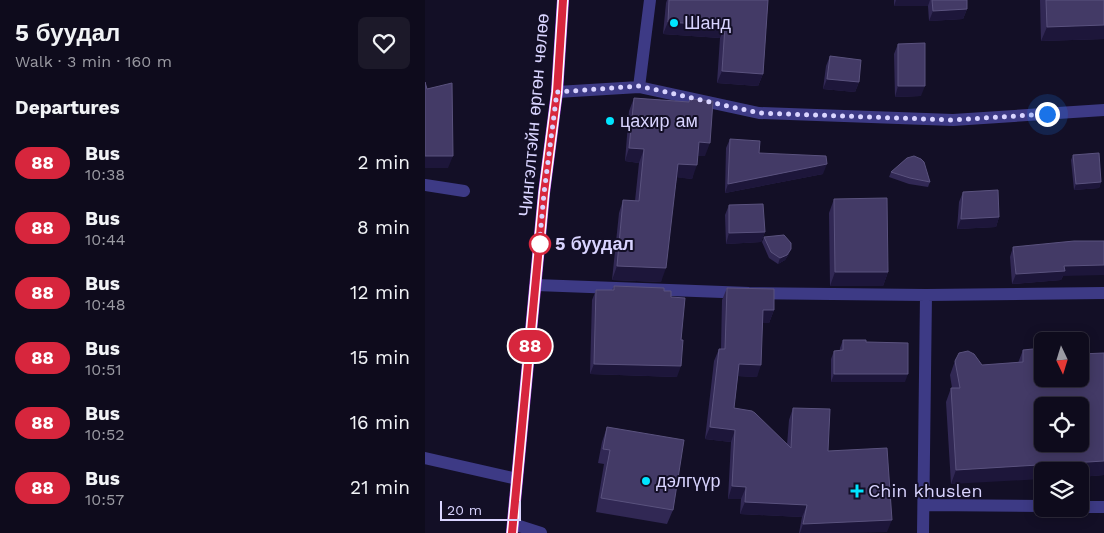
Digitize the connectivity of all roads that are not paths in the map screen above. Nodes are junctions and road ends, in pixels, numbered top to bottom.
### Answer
1 (563, 0) edge
2 (650, 0) edge
3 (639, 86) junction
4 (557, 92) junction
5 (1104, 110) edge
6 (425, 185) edge
7 (464, 191) dead end
8 (536, 285) junction
9 (1104, 293) edge
10 (926, 295) junction
11 (425, 458) edge
12 (517, 479) junction
13 (924, 504) junction
14 (1034, 506) edge
15 (1089, 507) edge
16 (1104, 507) edge
17 (513, 529) edge
18 (541, 533) edge
19 (923, 533) edge

1 - 4 main road, Чингэлтэйн өргөн чөлөө
2 - 3 street
3 - 4 street
3 - 5 street
4 - 8 main road, Чингэлтэйн өргөн чөлөө
6 - 7 street
8 - 10 street
8 - 12 main road, Чингэлтэйн өргөн чөлөө
9 - 10 street
10 - 13 street
11 - 12 street
12 - 17 main road, Чингэлтэйн өргөн чөлөө
13 - 14 street
13 - 19 street
15 - 16 street
17 - 18 street

